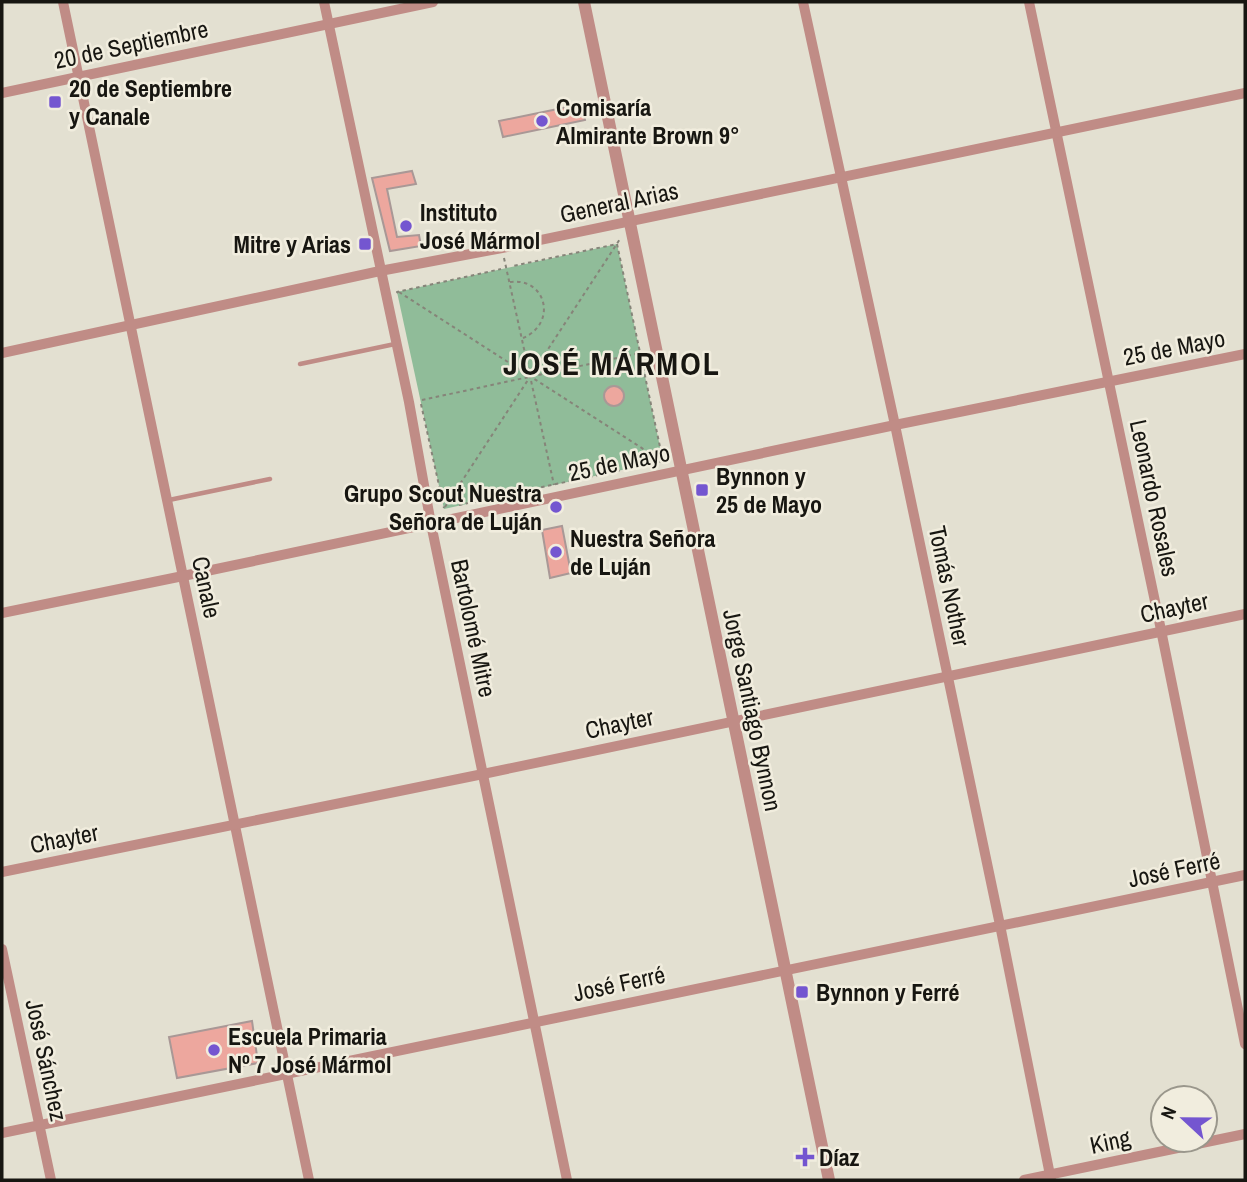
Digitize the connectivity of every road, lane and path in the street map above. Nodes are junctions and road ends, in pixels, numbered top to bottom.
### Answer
1 (63, 2) edge
2 (324, 2) edge
3 (432, 2) edge
4 (584, 2) edge
5 (803, 2) edge
6 (1029, 2) edge
7 (329, 24) junction
8 (79, 76) junction
9 (2, 93) edge
10 (1245, 93) edge
11 (1058, 132) junction
12 (842, 176) junction
13 (630, 222) junction
14 (617, 244) junction
15 (502, 248) junction
16 (513, 266) dead end
17 (501, 269) dead end
18 (380, 271) junction
19 (510, 282) junction
20 (383, 283) junction
21 (397, 292) junction
22 (132, 325) junction
23 (522, 339) junction
24 (396, 344) junction
25 (657, 349) junction
26 (2, 353) edge
27 (640, 353) junction
28 (1245, 354) edge
29 (300, 363) dead end
30 (530, 376) junction
31 (1109, 382) junction
32 (895, 425) junction
33 (663, 461) junction
34 (682, 470) junction
35 (270, 478) dead end
36 (554, 485) junction
37 (168, 500) junction
38 (444, 509) junction
39 (431, 524) junction
40 (183, 576) junction
41 (2, 613) edge
42 (1245, 614) edge
43 (1161, 631) junction
44 (948, 675) junction
45 (733, 721) junction
46 (483, 774) junction
47 (235, 824) junction
48 (2, 872) edge
49 (1245, 876) edge
50 (1212, 883) junction
51 (1000, 925) junction
52 (2, 949) edge
53 (785, 970) junction
54 (534, 1023) junction
55 (1245, 1044) edge
56 (286, 1073) junction
57 (39, 1125) junction
58 (2, 1133) edge
59 (1245, 1134) edge
60 (1050, 1177) edge
61 (51, 1180) edge
62 (309, 1180) edge
63 (567, 1180) edge
64 (829, 1180) edge
65 (1024, 1180) edge

1 - 8 street, Canale
2 - 7 street, Bartolomé Mitre
3 - 7 street, 20 de Septiembre
4 - 13 street, Jorge Santiago Bynnon
5 - 12 street, Tomás Nother
6 - 11 street, Leonardo Rosales
7 - 8 street, 20 de Septiembre
7 - 18 street, Bartolomé Mitre
8 - 9 street, 20 de Septiembre
8 - 22 street, Canale
10 - 11 street, General Arias
11 - 12 street, General Arias
11 - 31 street, Leonardo Rosales
12 - 13 street, General Arias
12 - 32 street, Tomás Nother
13 - 14 path
13 - 15 street, General Arias
13 - 25 street, Jorge Santiago Bynnon
14 - 16 path
14 - 27 path
14 - 30 path
15 - 18 street, General Arias
15 - 19 path
17 - 21 path
18 - 20 street, Bartolomé Mitre
18 - 22 street, General Arias
19 - 23 path
19 - 23 path
20 - 21 path
20 - 24 street, Bartolomé Mitre
21 - 30 path
22 - 26 street, General Arias
22 - 37 street, Canale
23 - 30 path
24 - 29 lane
24 - 39 street, Bartolomé Mitre
25 - 27 path
25 - 34 street, Jorge Santiago Bynnon
27 - 30 path
27 - 33 path
28 - 31 street, 25 de Mayo
30 - 33 path
30 - 36 path
30 - 38 path
30 - 38 path
31 - 32 street, 25 de Mayo
31 - 43 street, Leonardo Rosales
32 - 34 street, 25 de Mayo
32 - 44 street, Tomás Nother
33 - 36 path
34 - 39 street, 25 de Mayo
34 - 45 street, Jorge Santiago Bynnon
35 - 37 lane
36 - 38 path
37 - 40 street, Canale
39 - 40 street, 25 de Mayo
39 - 46 street, Bartolomé Mitre
40 - 41 street, 25 de Mayo
40 - 47 street, Canale
42 - 43 street, Chayter
43 - 44 street, Chayter
43 - 50 street, Leonardo Rosales
44 - 45 street, Chayter
44 - 51 street, Tomás Nother
45 - 46 street, Chayter
45 - 53 street, Jorge Santiago Bynnon
46 - 47 street, Chayter
46 - 54 street, Bartolomé Mitre
47 - 48 street, Chayter
47 - 56 street, Canale
49 - 50 street, José Ferré
50 - 51 street, José Ferré
50 - 55 street, Leonardo Rosales
51 - 53 street, José Ferré
51 - 60 street, Tomás Nother
52 - 57 street, José Sánchez
53 - 54 street, José Ferré
53 - 64 street, Jorge Santiago Bynnon
54 - 56 street, José Ferré
54 - 63 street, Bartolomé Mitre
56 - 57 street, José Ferré
56 - 62 street, Canale
57 - 58 street, José Ferré
57 - 61 street, José Sánchez
59 - 60 street, King
60 - 65 street, King

